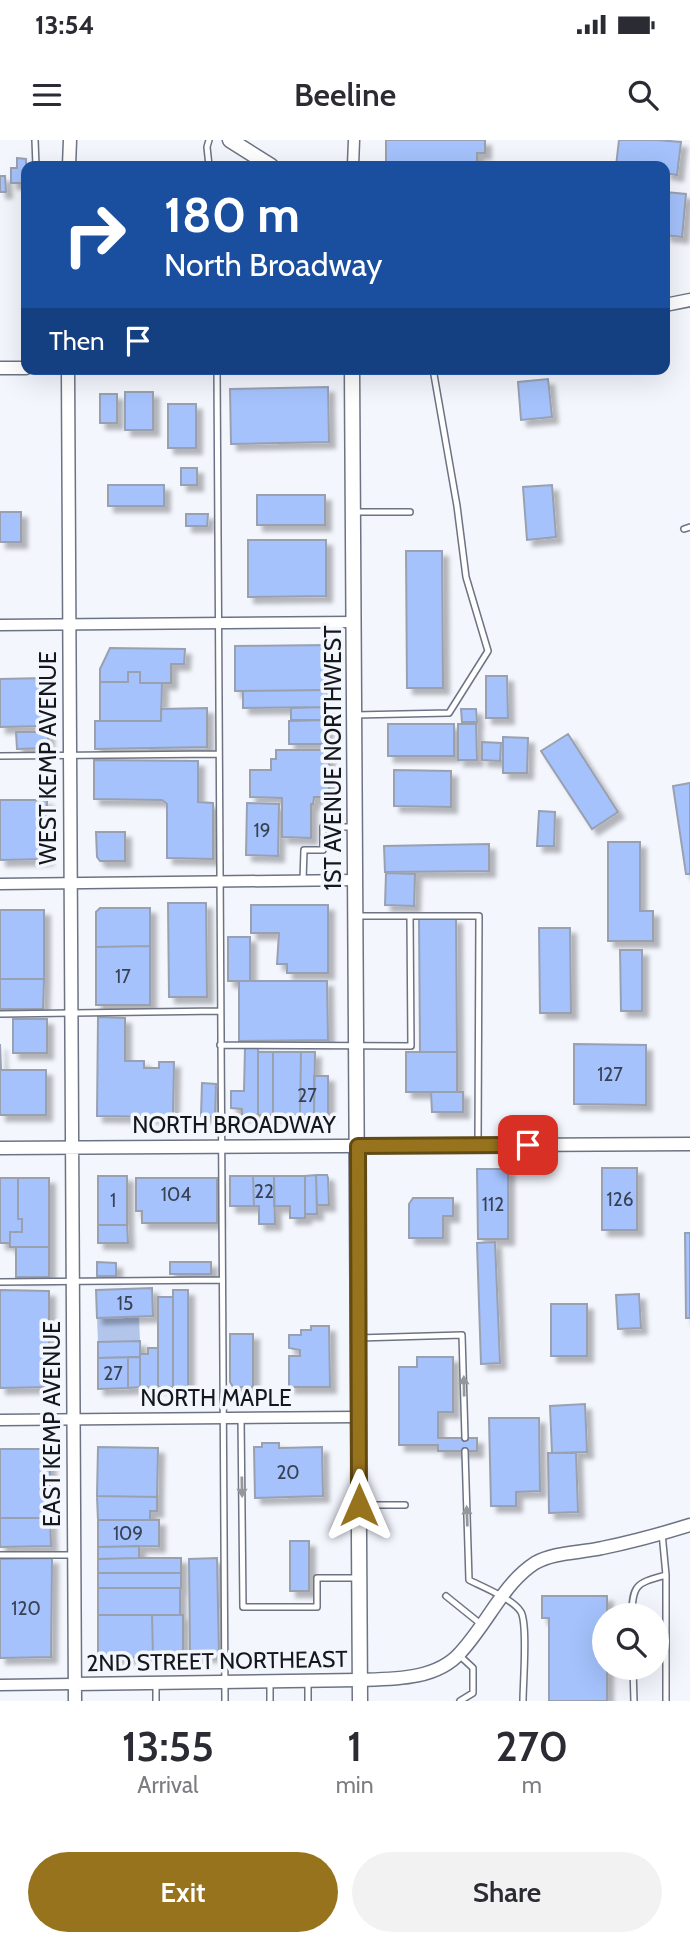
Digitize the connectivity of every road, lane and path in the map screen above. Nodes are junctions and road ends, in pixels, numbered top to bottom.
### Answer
1 (35, 140) edge
2 (70, 140) edge
3 (209, 140) edge
4 (230, 140) edge
5 (354, 140) edge
6 (36, 161) edge
7 (69, 161) edge
8 (208, 161) edge
9 (263, 161) edge
10 (353, 161) edge
11 (690, 300) edge
12 (670, 304) edge
13 (0, 368) edge
14 (21, 368) edge
15 (68, 375) edge
16 (217, 375) edge
17 (352, 375) edge
18 (434, 375) edge
19 (354, 512) junction
20 (410, 512) dead end
21 (355, 622) junction
22 (218, 624) junction
23 (0, 625) edge
24 (69, 625) junction
25 (355, 715) junction
26 (219, 754) junction
27 (0, 756) edge
28 (69, 756) junction
29 (356, 827) junction
30 (356, 880) junction
31 (303, 881) junction
32 (219, 882) junction
33 (0, 884) edge
34 (70, 884) junction
35 (356, 916) junction
36 (410, 916) junction
37 (220, 1011) junction
38 (71, 1013) junction
39 (0, 1014) edge
40 (220, 1045) junction
41 (357, 1047) junction
42 (690, 1144) edge
43 (478, 1145) junction
44 (221, 1146) junction
45 (358, 1146) junction
46 (71, 1147) junction
47 (0, 1148) edge
48 (222, 1280) junction
49 (72, 1281) junction
50 (0, 1282) edge
51 (358, 1338) junction
52 (241, 1418) junction
53 (358, 1418) junction
54 (222, 1419) junction
55 (0, 1420) edge
56 (73, 1420) junction
57 (465, 1438) dead end
58 (465, 1451) dead end
59 (359, 1505) junction
60 (405, 1505) dead end
61 (690, 1525) edge
62 (662, 1533) junction
63 (0, 1555) edge
64 (74, 1555) junction
65 (666, 1575) junction
66 (359, 1578) junction
67 (446, 1596) dead end
68 (502, 1596) junction
69 (632, 1603) edge
70 (482, 1625) junction
71 (459, 1655) junction
72 (359, 1680) junction
73 (633, 1680) edge
74 (270, 1681) junction
75 (308, 1681) junction
76 (225, 1682) junction
77 (75, 1684) junction
78 (156, 1684) junction
79 (0, 1685) edge
80 (75, 1701) edge
81 (156, 1701) edge
82 (225, 1701) edge
83 (270, 1701) edge
84 (308, 1701) edge
85 (360, 1701) edge
86 (460, 1701) edge
87 (523, 1701) edge
88 (634, 1701) edge
89 (666, 1701) edge

1 - 6 lane
2 - 7 street
3 - 8 lane
4 - 9 main road
5 - 10 street
11 - 12 street
13 - 14 street
15 - 24 street, WEST KEMP AVENUE
16 - 22 lane
17 - 19 main road, 1ST AVENUE NORTHWEST
18 - 25 lane
19 - 20 lane
19 - 21 main road, 1ST AVENUE NORTHWEST
21 - 22 street
21 - 25 main road, 1ST AVENUE NORTHWEST
22 - 24 street
22 - 26 lane
23 - 24 street
24 - 28 street, WEST KEMP AVENUE
25 - 29 main road, 1ST AVENUE NORTHWEST
26 - 28 lane
26 - 32 lane
27 - 28 lane
28 - 34 street, WEST KEMP AVENUE
29 - 30 main road, 1ST AVENUE NORTHWEST
29 - 31 lane
30 - 31 street
30 - 35 main road, 1ST AVENUE NORTHWEST
31 - 32 street
32 - 34 street
32 - 37 lane
33 - 34 street
34 - 38 street, WEST KEMP AVENUE
35 - 36 lane
35 - 41 main road, 1ST AVENUE NORTHWEST
36 - 41 lane
36 - 43 lane
37 - 38 lane
37 - 40 lane
38 - 39 lane
38 - 46 street, WEST KEMP AVENUE
40 - 41 lane
40 - 44 lane
41 - 45 main road, 1ST AVENUE NORTHWEST
42 - 43 street, NORTH BROADWAY
43 - 45 street, NORTH BROADWAY
44 - 45 street, NORTH BROADWAY
44 - 46 street, NORTH BROADWAY
44 - 48 lane
45 - 51 main road, 1ST AVENUE NORTHWEST
46 - 47 street, NORTH BROADWAY
46 - 49 street, EAST KEMP AVENUE
48 - 49 lane
48 - 54 lane
49 - 50 lane
49 - 56 street, EAST KEMP AVENUE
51 - 53 main road, 1ST AVENUE NORTHWEST
57 -> 51 lane
52 - 53 street, NORTH MAPLE
52 - 54 street, NORTH MAPLE
52 -> 66 lane
53 - 59 main road, 1ST AVENUE NORTHWEST
54 - 56 street, NORTH MAPLE
54 - 76 lane
55 - 56 street, NORTH MAPLE
56 - 64 street, EAST KEMP AVENUE
68 -> 58 lane
59 - 60 lane
59 - 66 main road, 1ST AVENUE NORTHWEST
61 - 62 street
62 - 65 lane
62 - 68 street
63 - 64 lane
64 - 77 street, EAST KEMP AVENUE
65 - 69 lane
65 - 89 lane
66 - 72 main road, 1ST AVENUE NORTHWEST
67 - 70 lane
68 - 70 street
68 - 87 lane
70 - 71 street
71 - 72 street
71 - 86 lane
72 - 75 street, 2ND STREET NORTHEAST
72 - 85 main road, 1ST AVENUE NORTHWEST
73 - 88 lane
74 - 75 street, 2ND STREET NORTHEAST
74 - 76 street, 2ND STREET NORTHEAST
74 - 83 lane
75 - 84 lane
76 - 78 street, 2ND STREET NORTHEAST
76 - 82 lane
77 - 78 street, 2ND STREET NORTHEAST
77 - 79 street
77 - 80 street, EAST KEMP AVENUE
78 - 81 lane

